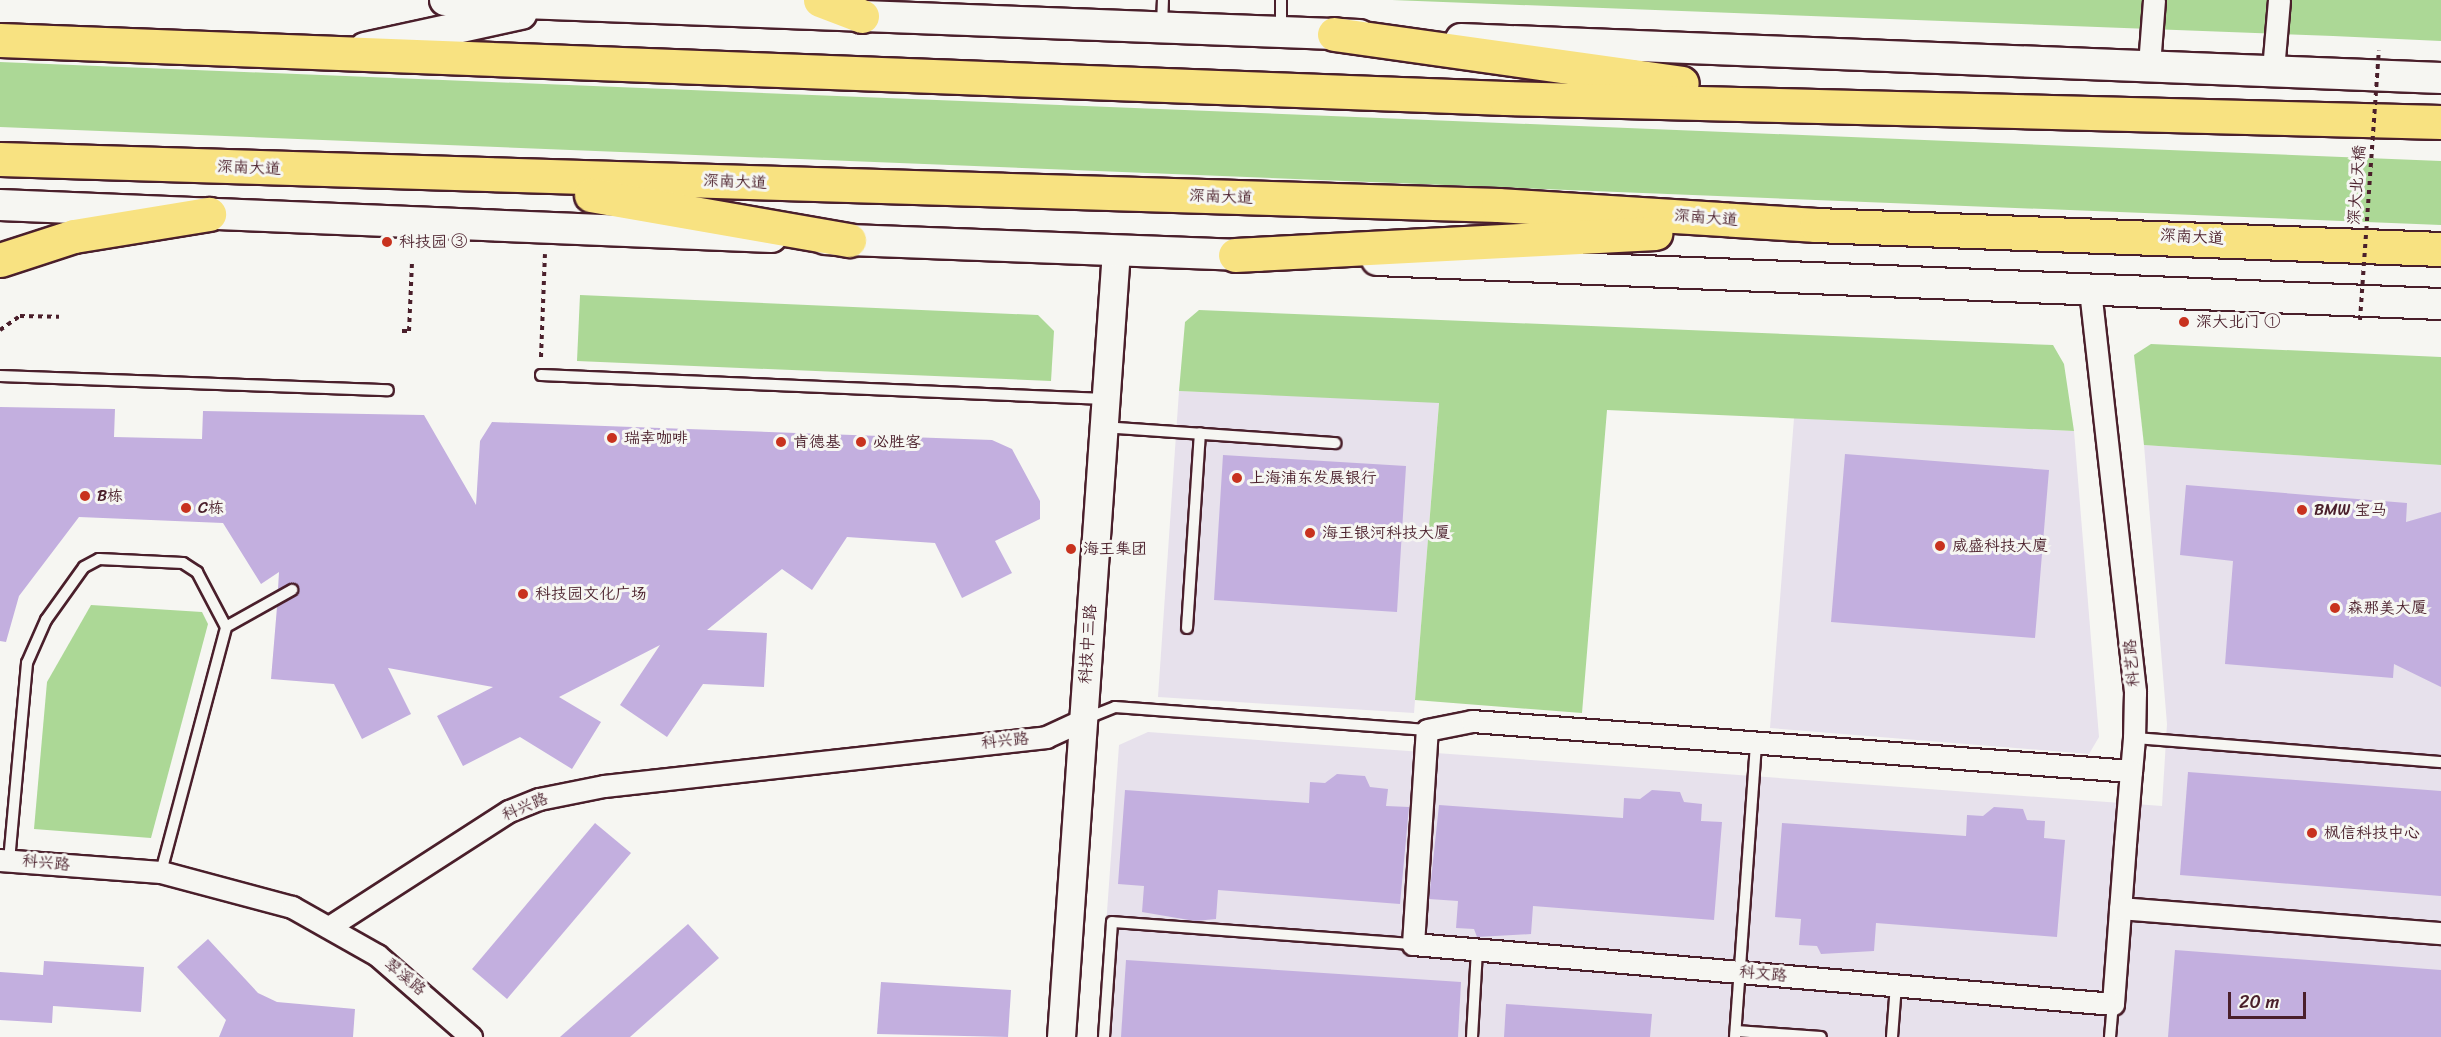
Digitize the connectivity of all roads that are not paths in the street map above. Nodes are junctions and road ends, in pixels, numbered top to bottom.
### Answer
1 (445, 0) edge
2 (820, 0) edge
3 (1281, 0) edge
4 (2154, 0) edge
5 (2279, 0) edge
6 (562, 4) junction
7 (1162, 14) edge
8 (862, 16) junction
9 (1281, 32) junction
10 (1334, 34) junction
11 (0, 40) edge
12 (338, 54) junction
13 (2149, 65) junction
14 (2273, 70) junction
15 (2441, 78) edge
16 (1818, 102) junction
17 (2441, 122) edge
18 (0, 159) edge
19 (480, 175) junction
20 (0, 205) edge
21 (209, 214) junction
22 (1816, 225) junction
23 (849, 240) junction
24 (2441, 249) edge
25 (1116, 250) junction
26 (1235, 255) junction
27 (0, 260) edge
28 (2090, 290) junction
29 (2441, 304) edge
30 (541, 375) road end
31 (0, 376) edge
32 (388, 390) dead end
33 (1105, 399) junction
34 (1103, 427) junction
35 (1200, 433) junction
36 (1335, 442) dead end
37 (292, 590) dead end
38 (226, 627) junction
39 (1187, 628) dead end
40 (1083, 720) junction
41 (1426, 730) junction
42 (2134, 738) junction
43 (1756, 742) junction
44 (2441, 762) edge
45 (2131, 771) junction
46 (5, 860) edge
47 (161, 872) junction
48 (2120, 908) junction
49 (332, 925) junction
50 (2441, 933) edge
51 (1413, 944) junction
52 (1478, 949) junction
53 (1740, 972) junction
54 (1896, 985) junction
55 (2113, 1004) junction
56 (1736, 1034) edge
57 (471, 1037) edge
58 (1061, 1037) edge
59 (1104, 1037) edge
60 (1472, 1037) edge
61 (1821, 1037) edge
62 (1892, 1037) edge
63 (2110, 1037) edge

1 - 6 main road
2 - 8 main road
3 - 9 lane
4 - 13 street
5 - 14 street
6 - 8 main road
6 - 12 main road
7 - 8 main road
7 - 9 main road
9 - 10 main road
10 - 13 main road
10 - 16 main road
11 - 12 main road
12 - 16 main road
13 - 14 main road
14 - 15 main road
16 - 17 main road
18 - 19 main road, 深南大道
19 - 22 main road, 深南大道
19 - 23 main road
20 - 21 main road
21 - 23 main road
21 - 27 main road
22 - 24 main road, 深南大道
22 - 26 main road
23 - 25 main road
25 - 26 main road
25 - 33 street, 科技中三路
26 - 28 main road
28 - 29 main road
28 - 42 street, 科艺路
30 - 33 lane
31 - 32 lane
33 - 34 street, 科技中三路
34 - 35 lane
34 - 40 street, 科技中三路
35 - 36 lane
35 - 39 lane
37 - 38 lane
38 - 46 lane
38 - 47 lane
40 - 41 lane
40 - 49 street, 科兴路
40 - 58 street, 科技中三路
41 - 43 street
41 - 51 street
42 - 44 lane
42 - 45 street, 科艺路
43 - 45 street
43 - 53 lane
45 - 48 street, 科艺路
46 - 47 street, 科兴路
47 - 49 street, 科兴路
48 - 50 street
48 - 55 street, 科艺路
49 - 57 street, 翠溪路
51 - 52 street, 科文路
51 - 59 lane
52 - 53 street, 科文路
52 - 60 lane
53 - 54 street, 科文路
53 - 56 lane
54 - 55 street, 科文路
54 - 62 lane
55 - 63 lane, 科艺路
56 - 61 lane

